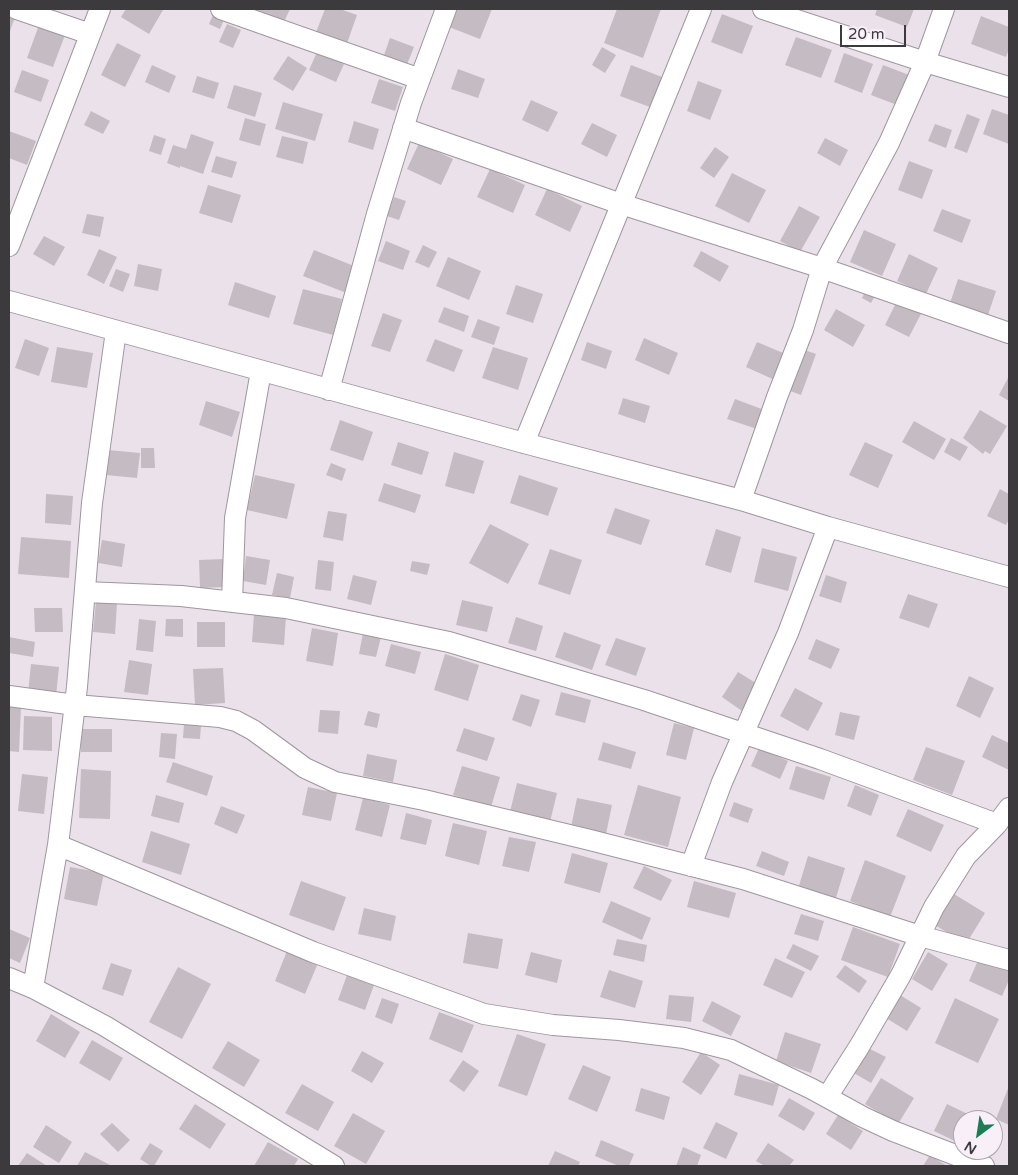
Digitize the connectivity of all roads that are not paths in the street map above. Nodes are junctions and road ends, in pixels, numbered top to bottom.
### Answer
1 (17, 9) edge
2 (100, 9) edge
3 (220, 9) edge
4 (446, 9) edge
5 (702, 9) edge
6 (763, 9) edge
7 (944, 9) edge
8 (90, 34) junction
9 (925, 62) junction
10 (420, 79) junction
11 (1009, 87) edge
12 (404, 128) junction
13 (621, 204) junction
14 (9, 246) edge
15 (822, 268) junction
16 (9, 301) edge
17 (116, 331) junction
18 (1009, 333) edge
19 (261, 371) junction
20 (329, 390) junction
21 (524, 443) junction
22 (741, 500) junction
23 (828, 527) junction
24 (1009, 577) edge
25 (85, 592) junction
26 (232, 602) junction
27 (9, 696) edge
28 (75, 705) junction
29 (744, 733) junction
30 (1009, 808) edge
31 (997, 824) junction
32 (58, 845) junction
33 (691, 866) junction
34 (920, 936) junction
35 (1009, 960) edge
36 (9, 978) edge
37 (33, 988) junction
38 (827, 1097) junction
39 (334, 1166) edge
40 (984, 1166) edge

1 - 8 street
2 - 8 street
3 - 10 street
4 - 10 street
5 - 13 street
6 - 9 street
7 - 9 street
8 - 14 street
9 - 11 street
9 - 15 street
10 - 12 street
12 - 13 street
12 - 20 street
13 - 15 street
13 - 21 street
15 - 18 street
15 - 22 street
16 - 17 street
17 - 19 street
17 - 25 street
19 - 20 street
19 - 26 street
20 - 21 street
21 - 22 street
22 - 23 street
23 - 24 street
23 - 29 street
25 - 26 street
25 - 28 street
26 - 29 street
27 - 28 street
28 - 32 street
28 - 33 street
29 - 31 street
29 - 33 street
30 - 31 street
31 - 34 street
32 - 37 street
32 - 38 street
33 - 34 street
34 - 35 street
34 - 38 street
36 - 37 street
37 - 39 street
38 - 40 street

